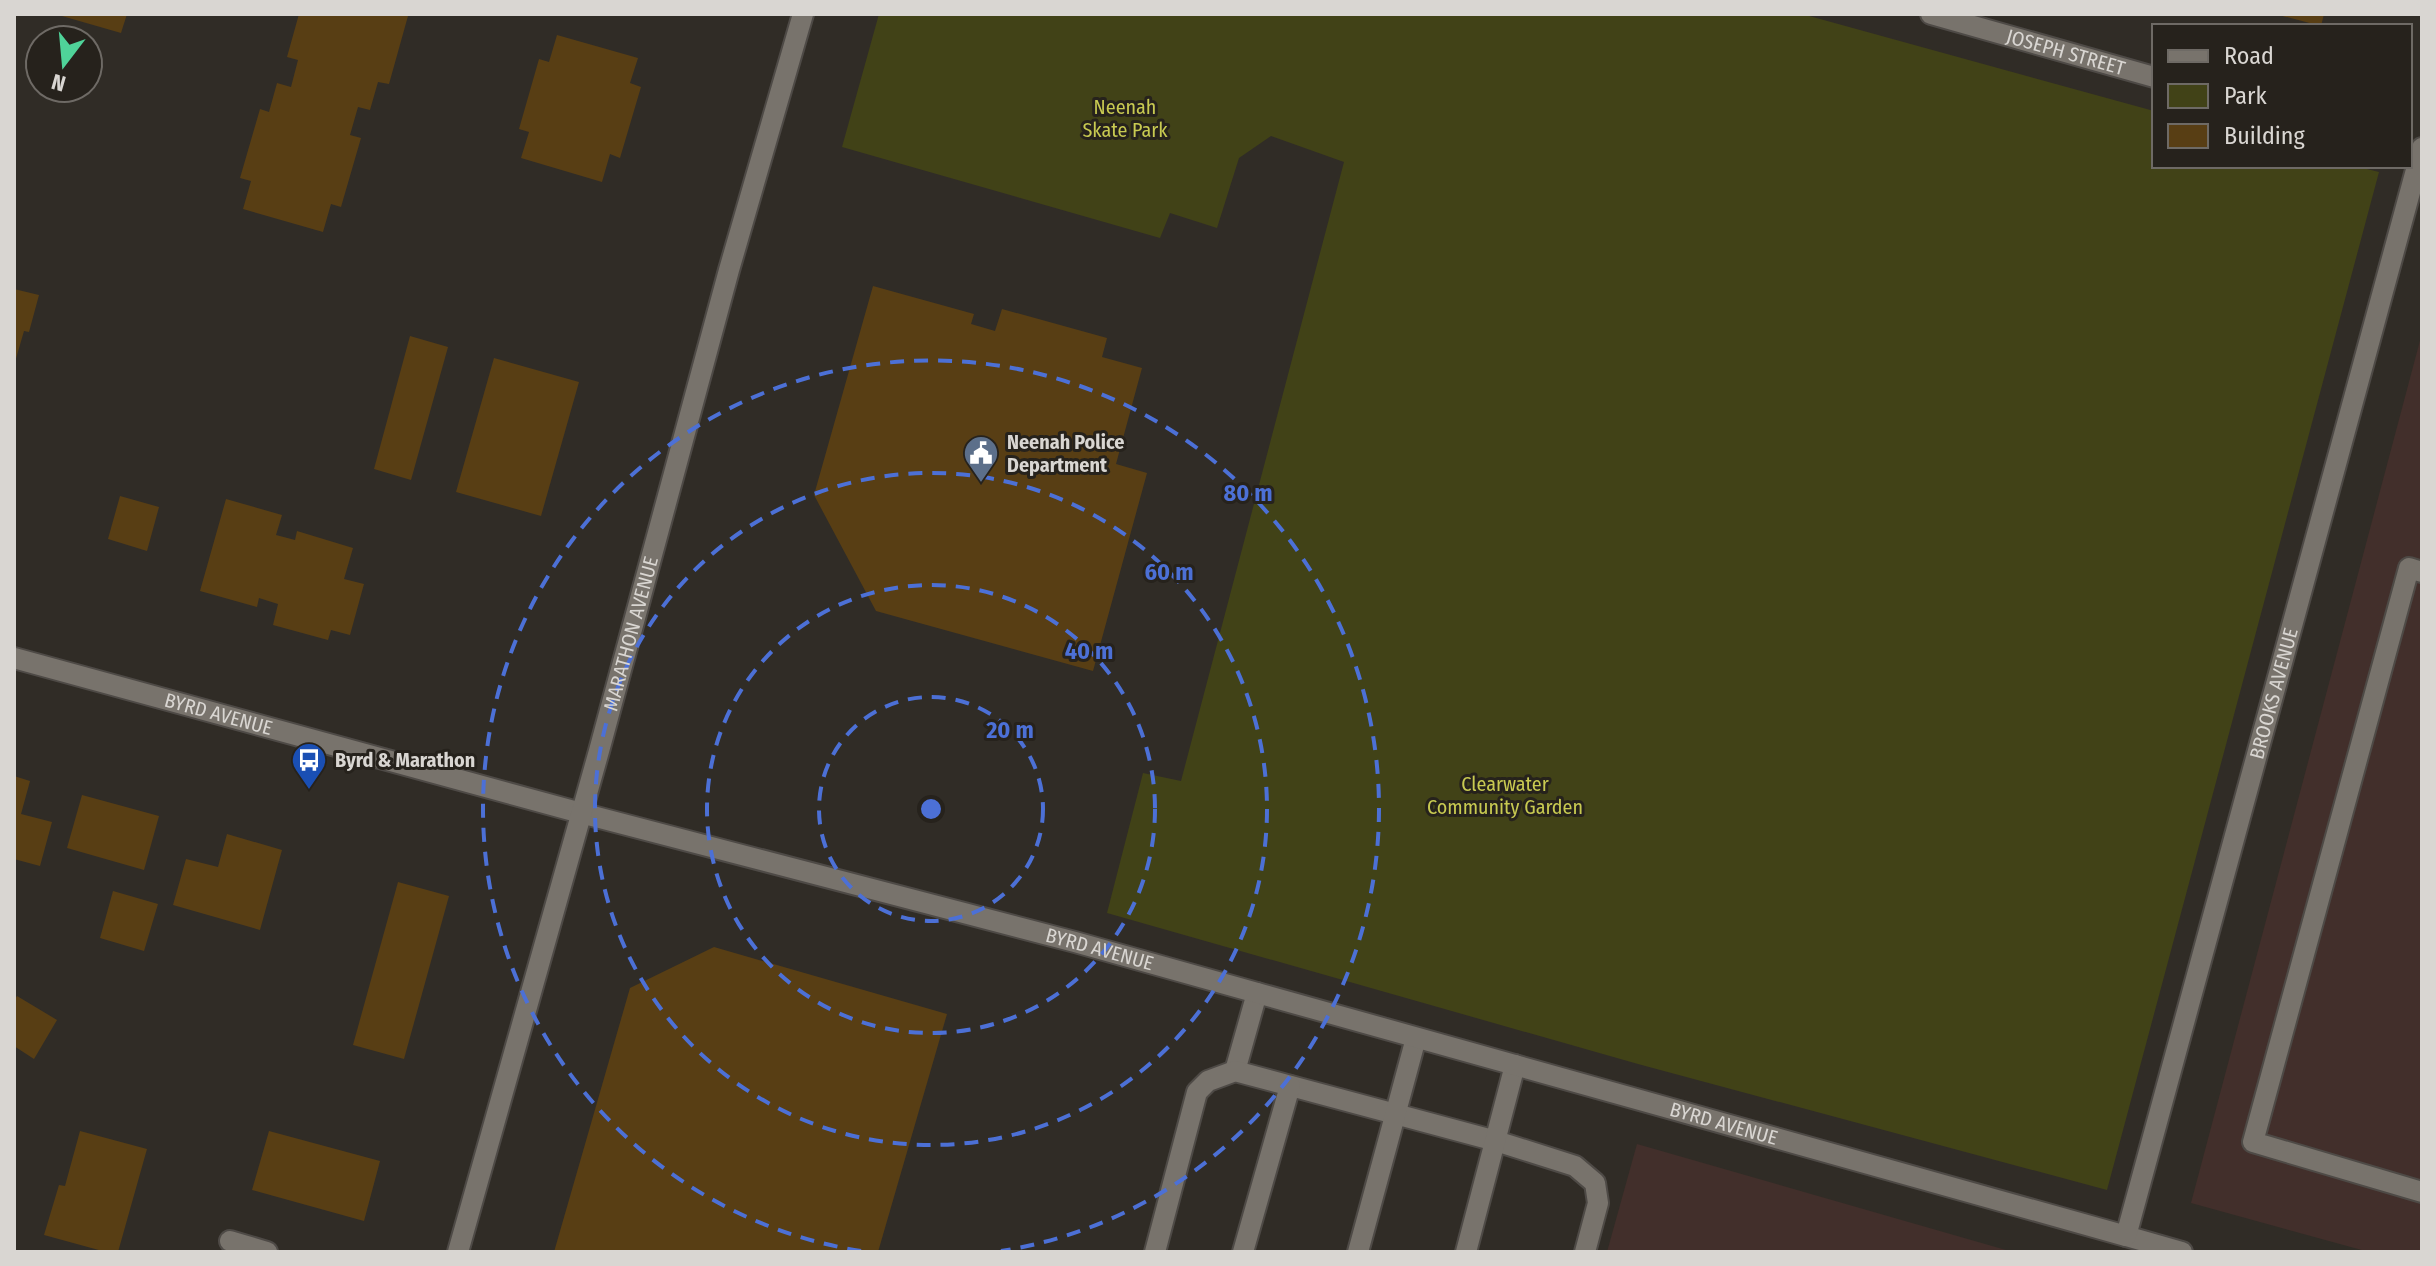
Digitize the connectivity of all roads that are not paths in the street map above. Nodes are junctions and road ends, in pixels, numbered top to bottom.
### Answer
1 (803, 14) edge
2 (1931, 14) edge
3 (2152, 76) edge
4 (2422, 151) edge
5 (2422, 572) edge
6 (14, 658) edge
7 (581, 813) junction
8 (1257, 993) junction
9 (1416, 1038) junction
10 (1515, 1065) junction
11 (1235, 1071) junction
12 (1290, 1086) junction
13 (1396, 1115) junction
14 (1496, 1141) junction
15 (2422, 1192) edge
16 (2126, 1236) junction
17 (230, 1241) dead end
18 (267, 1252) edge
19 (458, 1252) edge
20 (1155, 1252) edge
21 (1243, 1252) edge
22 (1358, 1252) edge
23 (1466, 1252) edge
24 (1585, 1252) edge
25 (2182, 1252) edge

1 - 7 street, MARATHON AVENUE
2 - 3 street, JOSEPH STREET
4 - 16 street, BROOKS AVENUE
5 - 15 street
6 - 7 street, BYRD AVENUE
7 - 8 street, BYRD AVENUE
7 - 19 street, MARATHON AVENUE
8 - 9 street, BYRD AVENUE
8 - 11 street
9 - 10 street, BYRD AVENUE
9 - 13 street
10 - 14 street
10 - 16 street, BYRD AVENUE
11 - 12 street
11 - 20 street
12 - 13 street
12 - 21 street
13 - 14 street
13 - 22 street
14 - 23 street
14 - 24 street
16 - 25 street, BYRD AVENUE
17 - 18 street

